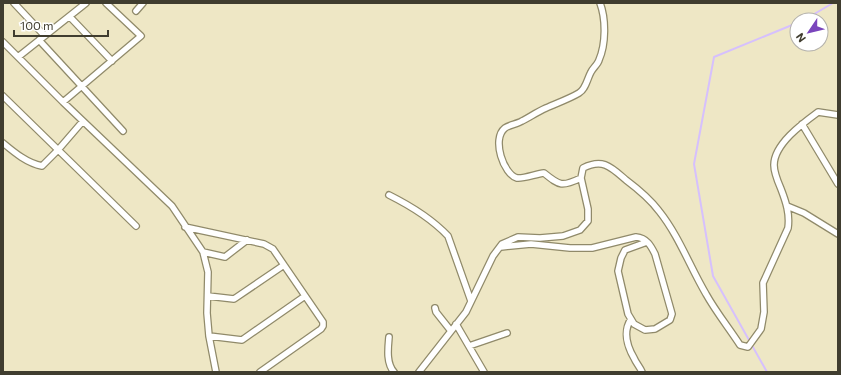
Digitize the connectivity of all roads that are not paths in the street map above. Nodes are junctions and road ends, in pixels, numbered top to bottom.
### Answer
1 (14, 3) edge
2 (106, 3) edge
3 (143, 3) edge
4 (600, 3) edge
5 (84, 4) edge
6 (136, 11) dead end
7 (70, 17) junction
8 (44, 35) junction
9 (39, 40) junction
10 (4, 44) edge
11 (18, 57) junction
12 (112, 61) junction
13 (82, 87) junction
14 (3, 96) edge
15 (63, 102) junction
16 (838, 115) edge
17 (83, 121) junction
18 (802, 124) junction
19 (123, 131) dead end
20 (3, 143) edge
21 (58, 150) junction
22 (581, 178) junction
23 (838, 184) edge
24 (389, 195) dead end
25 (787, 206) junction
26 (136, 226) dead end
27 (185, 227) junction
28 (838, 234) edge
29 (247, 240) junction
30 (647, 242) junction
31 (500, 246) junction
32 (202, 252) junction
33 (284, 265) junction
34 (208, 296) junction
35 (305, 296) junction
36 (471, 301) junction
37 (435, 308) dead end
38 (631, 319) junction
39 (456, 324) junction
40 (451, 331) junction
41 (507, 333) dead end
42 (209, 336) junction
43 (389, 337) dead end
44 (469, 346) junction
45 (216, 372) edge
46 (260, 372) edge
47 (394, 372) edge
48 (419, 372) edge
49 (484, 372) edge
50 (642, 372) edge

1 - 8 street
2 - 12 street
3 - 6 street
4 - 22 street
5 - 7 street
7 - 8 street
7 - 12 street
8 - 9 street
9 - 11 street
9 - 13 street
10 - 11 street
11 - 15 street
12 - 13 street
13 - 15 street
13 - 19 street
14 - 21 street
15 - 17 street
16 - 18 street
17 - 21 street
17 - 27 street
18 - 23 street
18 - 25 street
20 - 21 street
21 - 26 street
22 - 25 street
22 - 31 street
24 - 36 street
25 - 28 street
27 - 29 street
27 - 32 street
29 - 32 street
29 - 33 street
30 - 31 street
30 - 38 street
30 - 38 street
31 - 36 street
32 - 34 street
33 - 34 street
33 - 35 street
34 - 42 street
35 - 42 street
35 - 46 street
36 - 39 street
37 - 40 street
38 - 50 street
39 - 40 street
39 - 44 street
40 - 48 street
41 - 44 street
42 - 45 street
43 - 47 street
44 - 49 street

